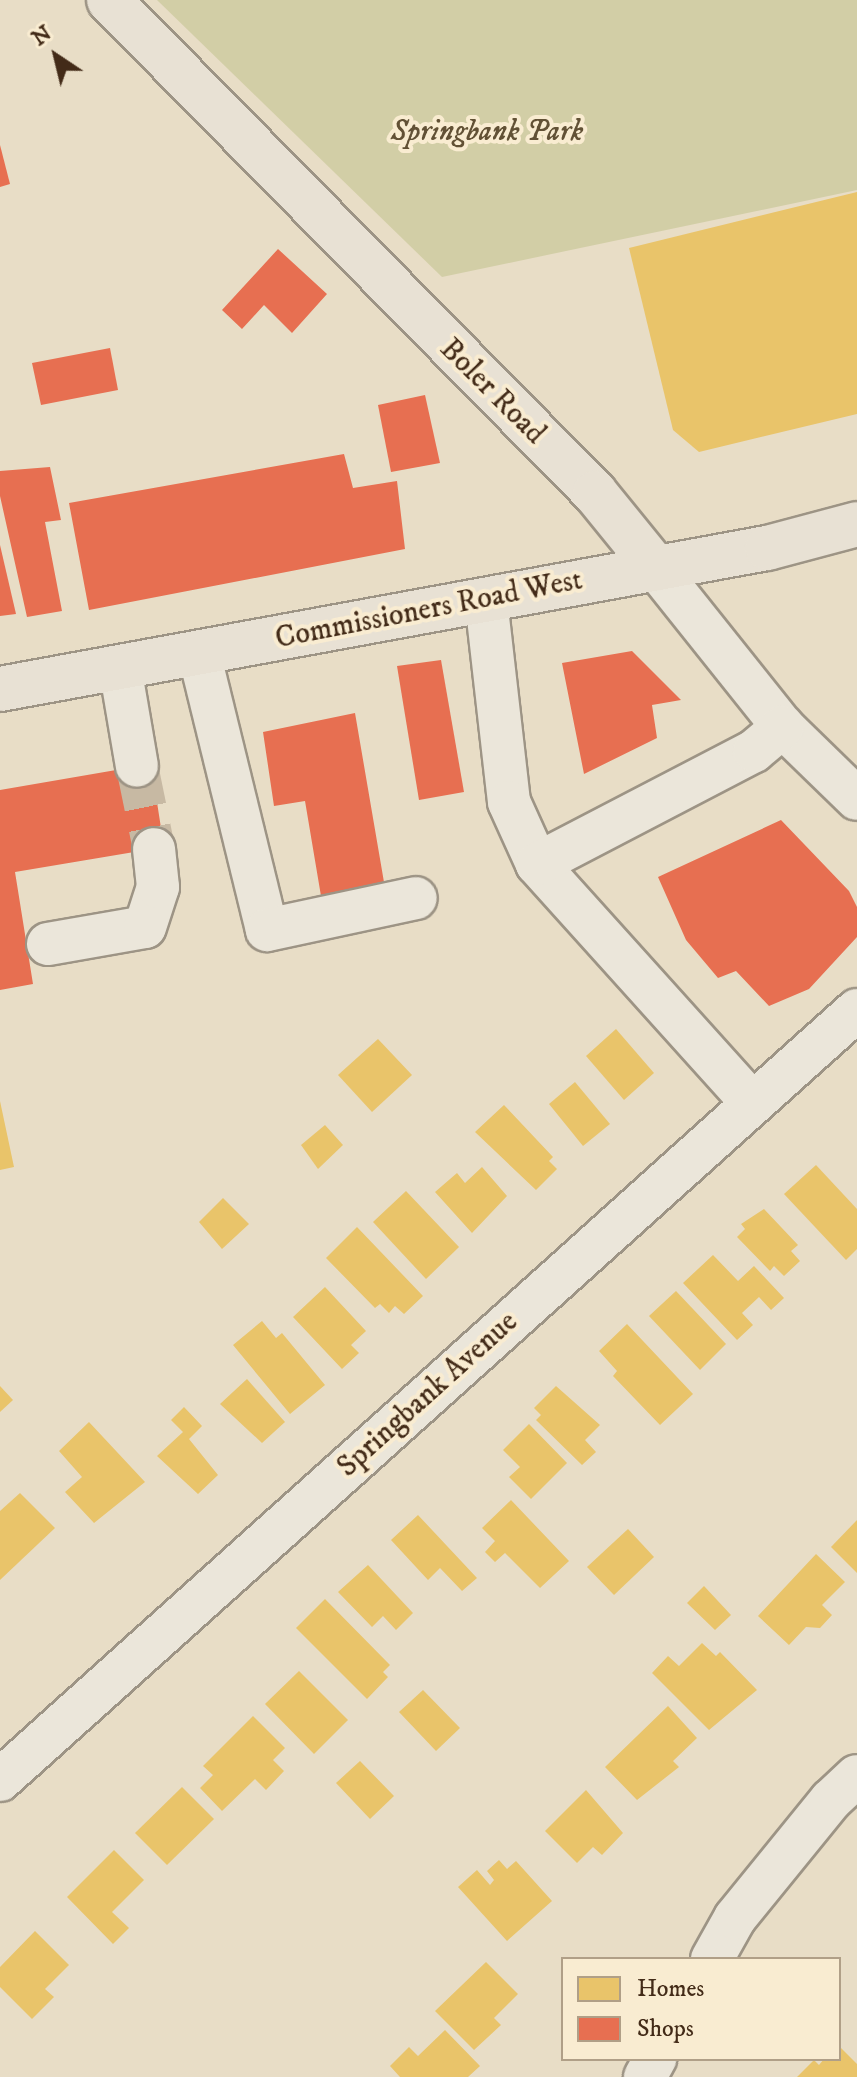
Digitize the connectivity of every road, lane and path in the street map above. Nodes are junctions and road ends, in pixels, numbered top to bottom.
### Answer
1 (109, 0) edge
2 (857, 524) edge
3 (656, 568) junction
4 (486, 600) junction
5 (199, 653) junction
6 (120, 667) junction
7 (0, 689) edge
8 (783, 727) junction
9 (137, 766) tunnel mouth
10 (857, 799) edge
11 (154, 849) tunnel mouth
12 (537, 864) junction
13 (416, 898) dead end
14 (48, 944) dead end
15 (857, 1010) edge
16 (752, 1103) junction
17 (0, 1780) edge
18 (848, 1801) edge
19 (713, 1957) edge

1 - 3 main road, Boler Road
2 - 3 main road, Commissioners Road West
3 - 4 main road, Commissioners Road West
3 - 8 street, Boler Road
4 - 5 main road, Commissioners Road West
4 - 12 street
5 - 6 main road, Commissioners Road West
5 - 13 street
6 - 7 main road, Commissioners Road West
6 - 9 street
8 - 10 street, Boler Road
8 - 12 street
11 - 14 street
12 - 16 street
15 - 16 street, Springbank Avenue
16 - 17 street, Springbank Avenue
18 - 19 street

